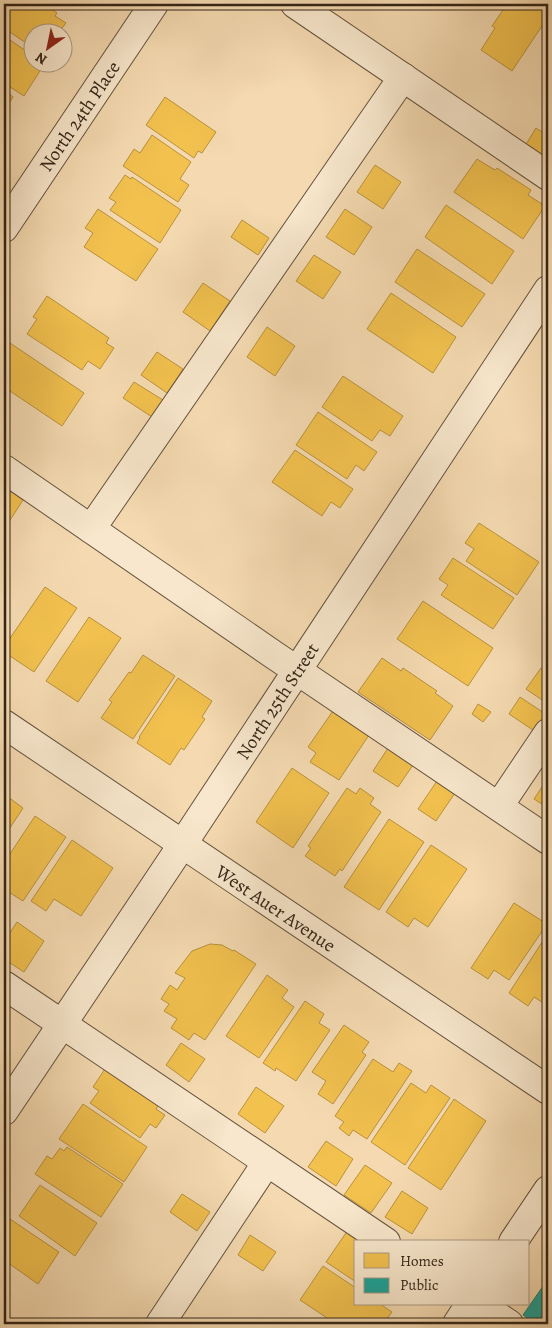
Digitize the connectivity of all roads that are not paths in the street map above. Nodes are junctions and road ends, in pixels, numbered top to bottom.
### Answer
1 (154, 4) edge
2 (295, 4) edge
3 (403, 77) junction
4 (548, 176) edge
5 (4, 228) edge
6 (548, 290) edge
7 (4, 469) edge
8 (91, 529) junction
9 (297, 671) junction
10 (4, 724) edge
11 (548, 732) edge
12 (498, 806) junction
13 (548, 840) edge
14 (182, 845) junction
15 (4, 985) edge
16 (62, 1024) junction
17 (548, 1090) edge
18 (4, 1111) edge
19 (267, 1162) junction
20 (548, 1190) edge
21 (383, 1240) edge
22 (514, 1240) edge
23 (469, 1306) edge
24 (482, 1306) edge
25 (160, 1324) edge
26 (457, 1324) edge
27 (509, 1324) edge

1 - 5 street, North 24th Place
2 - 3 street
3 - 4 street
3 - 8 street
6 - 9 street, North 25th Street
7 - 8 street
8 - 9 street
9 - 12 street
9 - 14 street, North 25th Street
10 - 14 street, West Auer Avenue
11 - 12 street
12 - 13 street
14 - 16 street, North 25th Street
14 - 17 street, West Auer Avenue
15 - 16 street
16 - 18 street, North 25th Street
16 - 19 street
19 - 21 street
19 - 25 street
20 - 22 street
23 - 26 street
24 - 27 street

